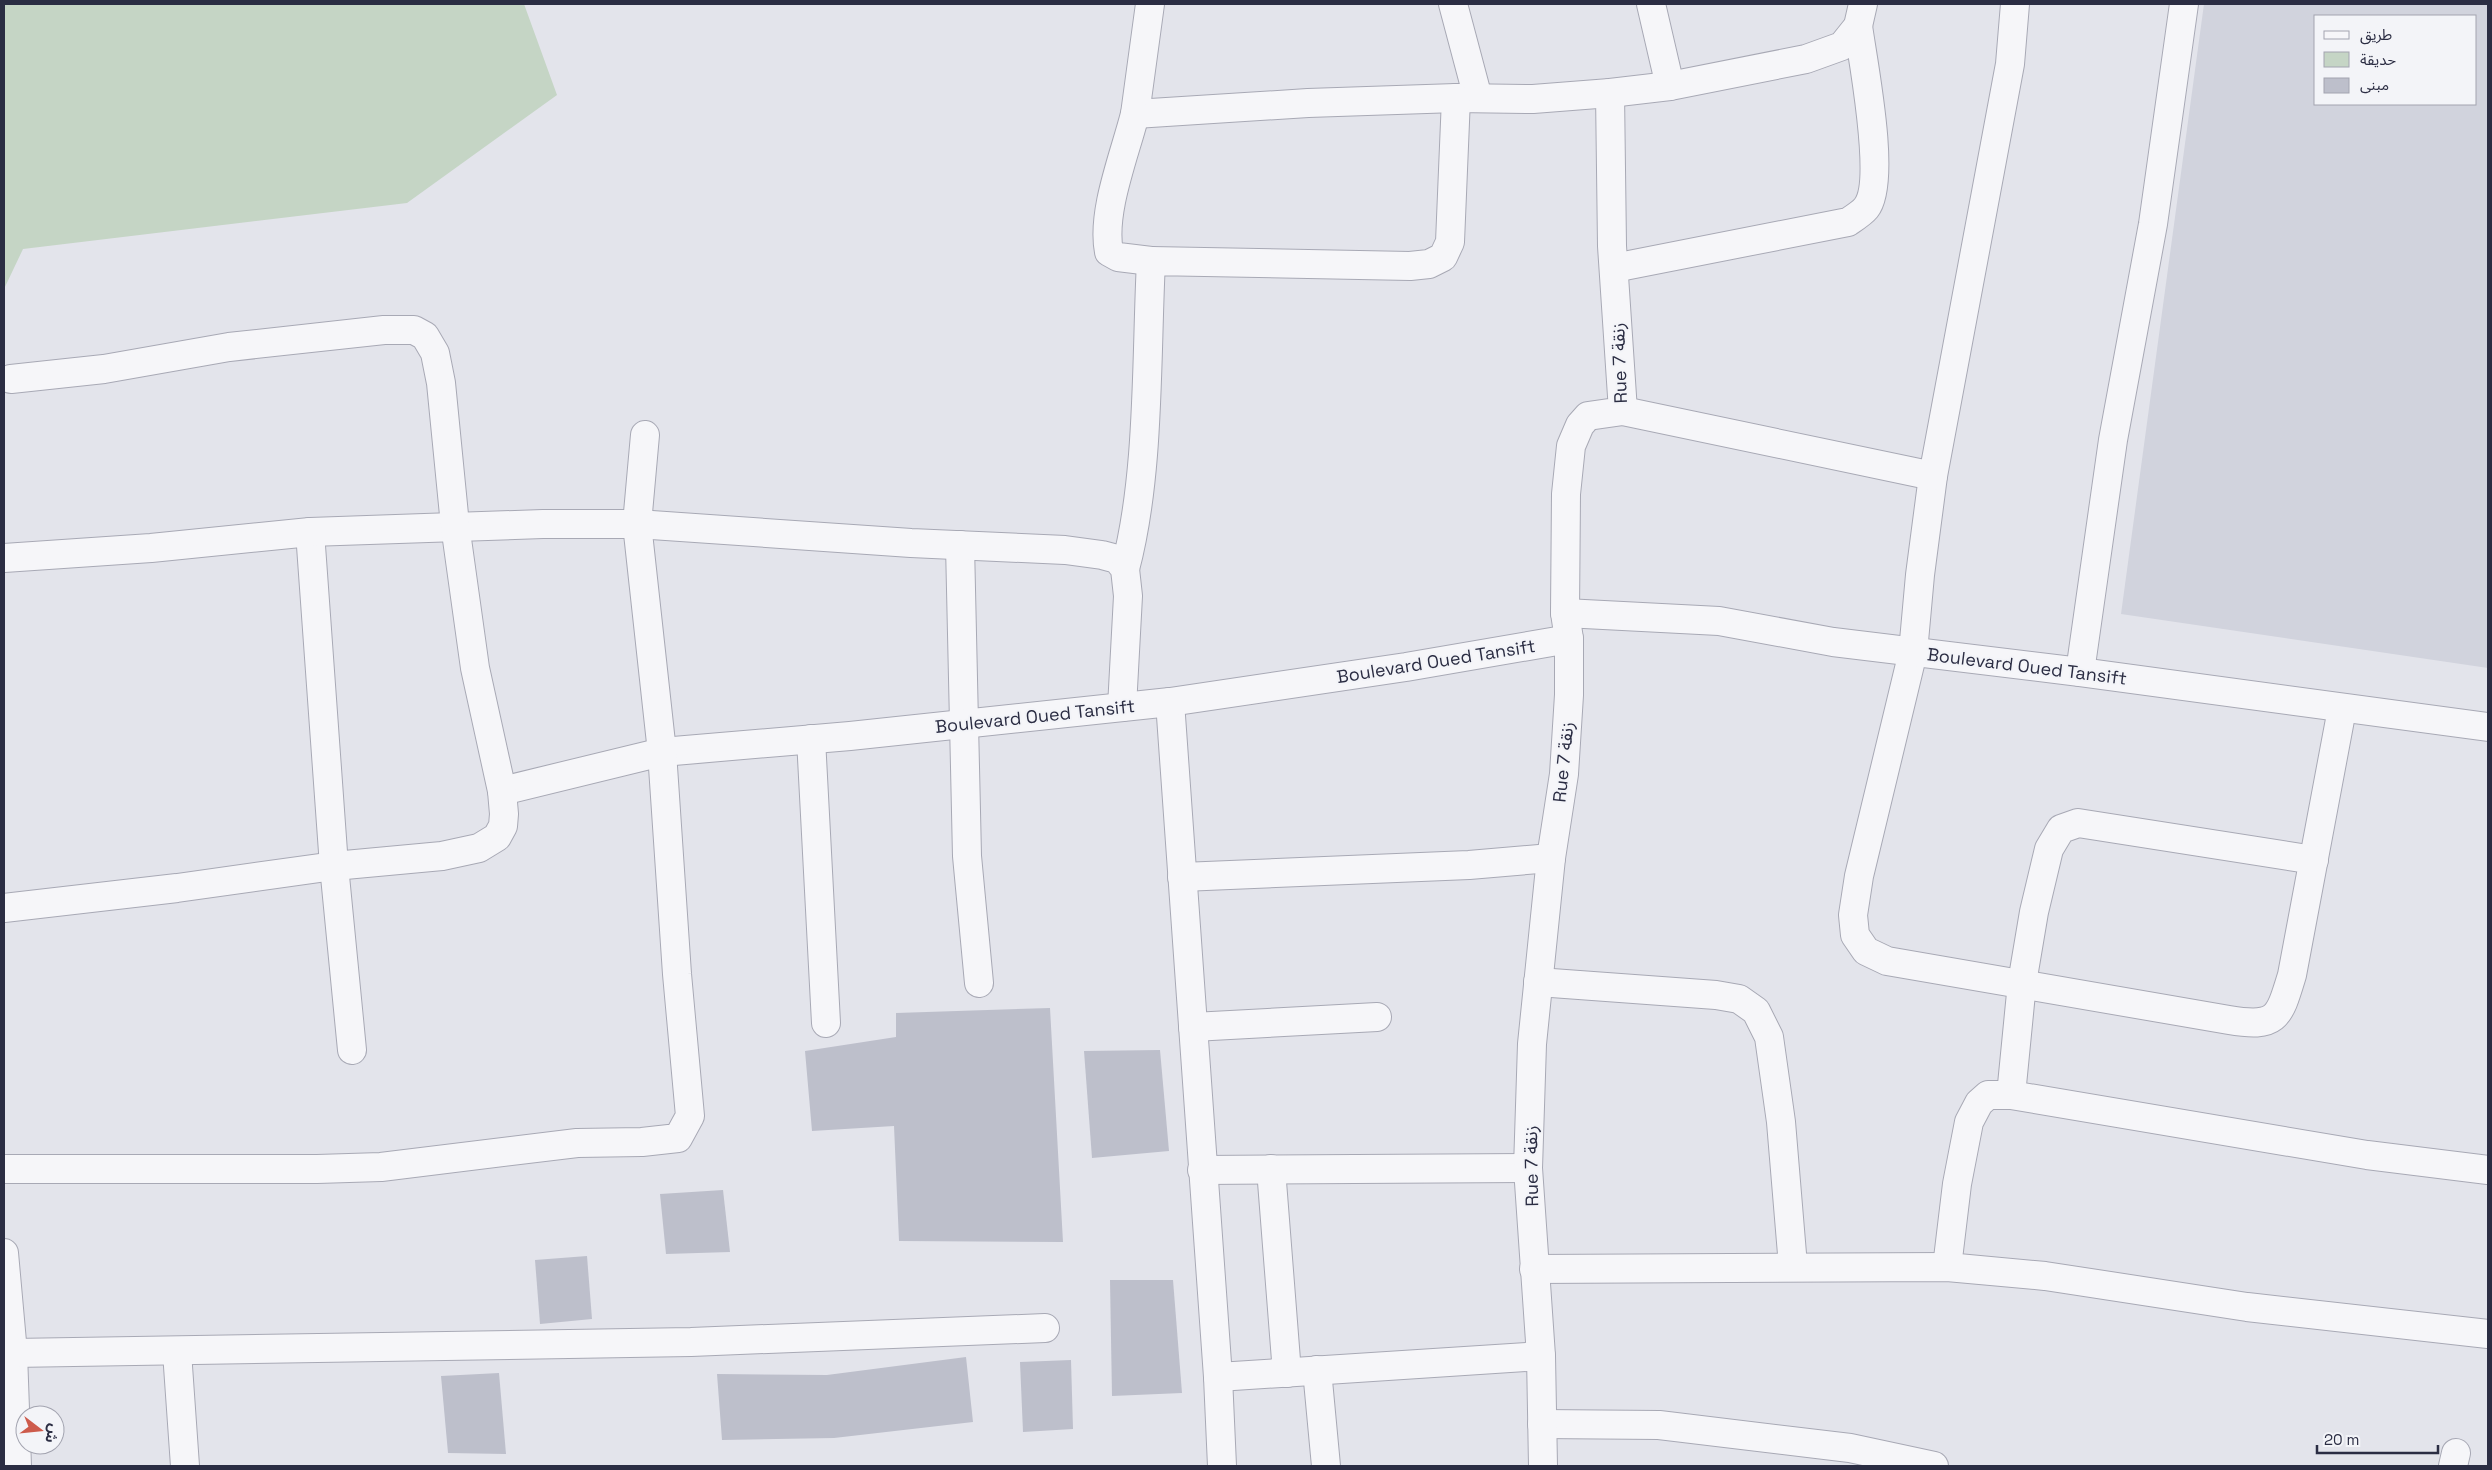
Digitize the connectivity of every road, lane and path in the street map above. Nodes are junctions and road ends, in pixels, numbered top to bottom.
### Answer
1 (1150, 4) edge
2 (1453, 4) edge
3 (1651, 4) edge
4 (2014, 4) edge
5 (2184, 4) edge
6 (1860, 15) edge
7 (1670, 86) junction
8 (1610, 93) junction
9 (1467, 98) junction
10 (1135, 114) junction
11 (1151, 261) junction
12 (1614, 268) junction
13 (11, 379) dead end
14 (1624, 411) junction
15 (644, 435) dead end
16 (1933, 476) junction
17 (637, 524) junction
18 (454, 525) junction
19 (310, 532) junction
20 (960, 545) junction
21 (4, 558) edge
22 (1125, 569) junction
23 (1567, 626) junction
24 (1913, 652) junction
25 (2080, 672) junction
26 (1170, 702) junction
27 (1122, 707) junction
28 (2342, 708) junction
29 (963, 723) junction
30 (2488, 727) edge
31 (811, 739) junction
32 (662, 752) junction
33 (502, 791) junction
34 (1551, 858) junction
35 (2314, 860) junction
36 (334, 866) junction
37 (1182, 877) junction
38 (4, 908) edge
39 (1538, 982) junction
40 (979, 983) dead end
41 (2022, 983) junction
42 (1377, 1017) dead end
43 (826, 1023) dead end
44 (1193, 1027) junction
45 (352, 1050) dead end
46 (2011, 1095) junction
47 (1528, 1168) junction
48 (4, 1169) edge
49 (1271, 1169) junction
50 (1202, 1170) junction
51 (2488, 1170) edge
52 (4, 1253) edge
53 (1793, 1266) junction
54 (1947, 1267) junction
55 (1534, 1269) junction
56 (1045, 1328) dead end
57 (2488, 1334) edge
58 (177, 1352) junction
59 (13, 1353) junction
60 (1541, 1356) junction
61 (1317, 1370) junction
62 (1287, 1373) junction
63 (1218, 1377) junction
64 (1542, 1424) junction
65 (17, 1466) edge
66 (185, 1466) edge
67 (1222, 1466) edge
68 (1326, 1466) edge
69 (1543, 1466) edge
70 (1934, 1466) edge

1 - 10 street
2 - 9 street
3 - 7 street
4 - 16 street
5 - 25 street
6 - 7 street
6 - 12 street
7 - 8 street
8 - 9 street
8 - 12 street, Rue 7 زنقة
9 - 10 street
9 - 11 street
10 - 11 street
11 - 22 street
12 - 14 street, Rue 7 زنقة
13 - 18 street
14 - 16 street
14 - 23 street, Rue 7 زنقة
15 - 17 street
16 - 24 street
17 - 18 street
17 - 20 street
17 - 32 street
18 - 19 street
18 - 33 street
19 - 21 street
19 - 36 street
20 - 22 street
20 - 29 street
22 - 27 street
23 - 24 street, Boulevard Oued Tansift
23 - 26 street, Boulevard Oued Tansift
23 - 34 street, Rue 7 زنقة
24 - 25 street, Boulevard Oued Tansift
24 - 41 street
25 - 28 street, Boulevard Oued Tansift
26 - 27 street, Boulevard Oued Tansift
26 - 37 street
27 - 29 street, Boulevard Oued Tansift
28 - 30 street, Boulevard Oued Tansift
28 - 35 street
29 - 31 street, Boulevard Oued Tansift
29 - 40 street
31 - 32 street, Boulevard Oued Tansift
31 - 43 street
32 - 33 street, Boulevard Oued Tansift
32 - 48 street
33 - 36 street
34 - 37 street
34 - 39 street, Rue 7 زنقة
35 - 41 street
35 - 41 street
36 - 38 street
36 - 45 street
37 - 44 street
39 - 47 street, Rue 7 زنقة
39 - 53 street
41 - 46 street
42 - 44 street
44 - 50 street
46 - 51 street
46 - 54 street
47 - 49 street
47 - 55 street, Rue 7 زنقة
49 - 50 street
49 - 62 street
50 - 63 street
52 - 59 street
53 - 54 street
53 - 55 street
54 - 57 street
55 - 60 street, Rue 7 زنقة
56 - 58 street
58 - 59 street
58 - 66 street
59 - 65 street
60 - 61 street
60 - 64 street, Rue 7 زنقة
61 - 62 street
61 - 68 street
62 - 63 street
63 - 67 street
64 - 69 street, Rue 7 زنقة
64 - 70 street

